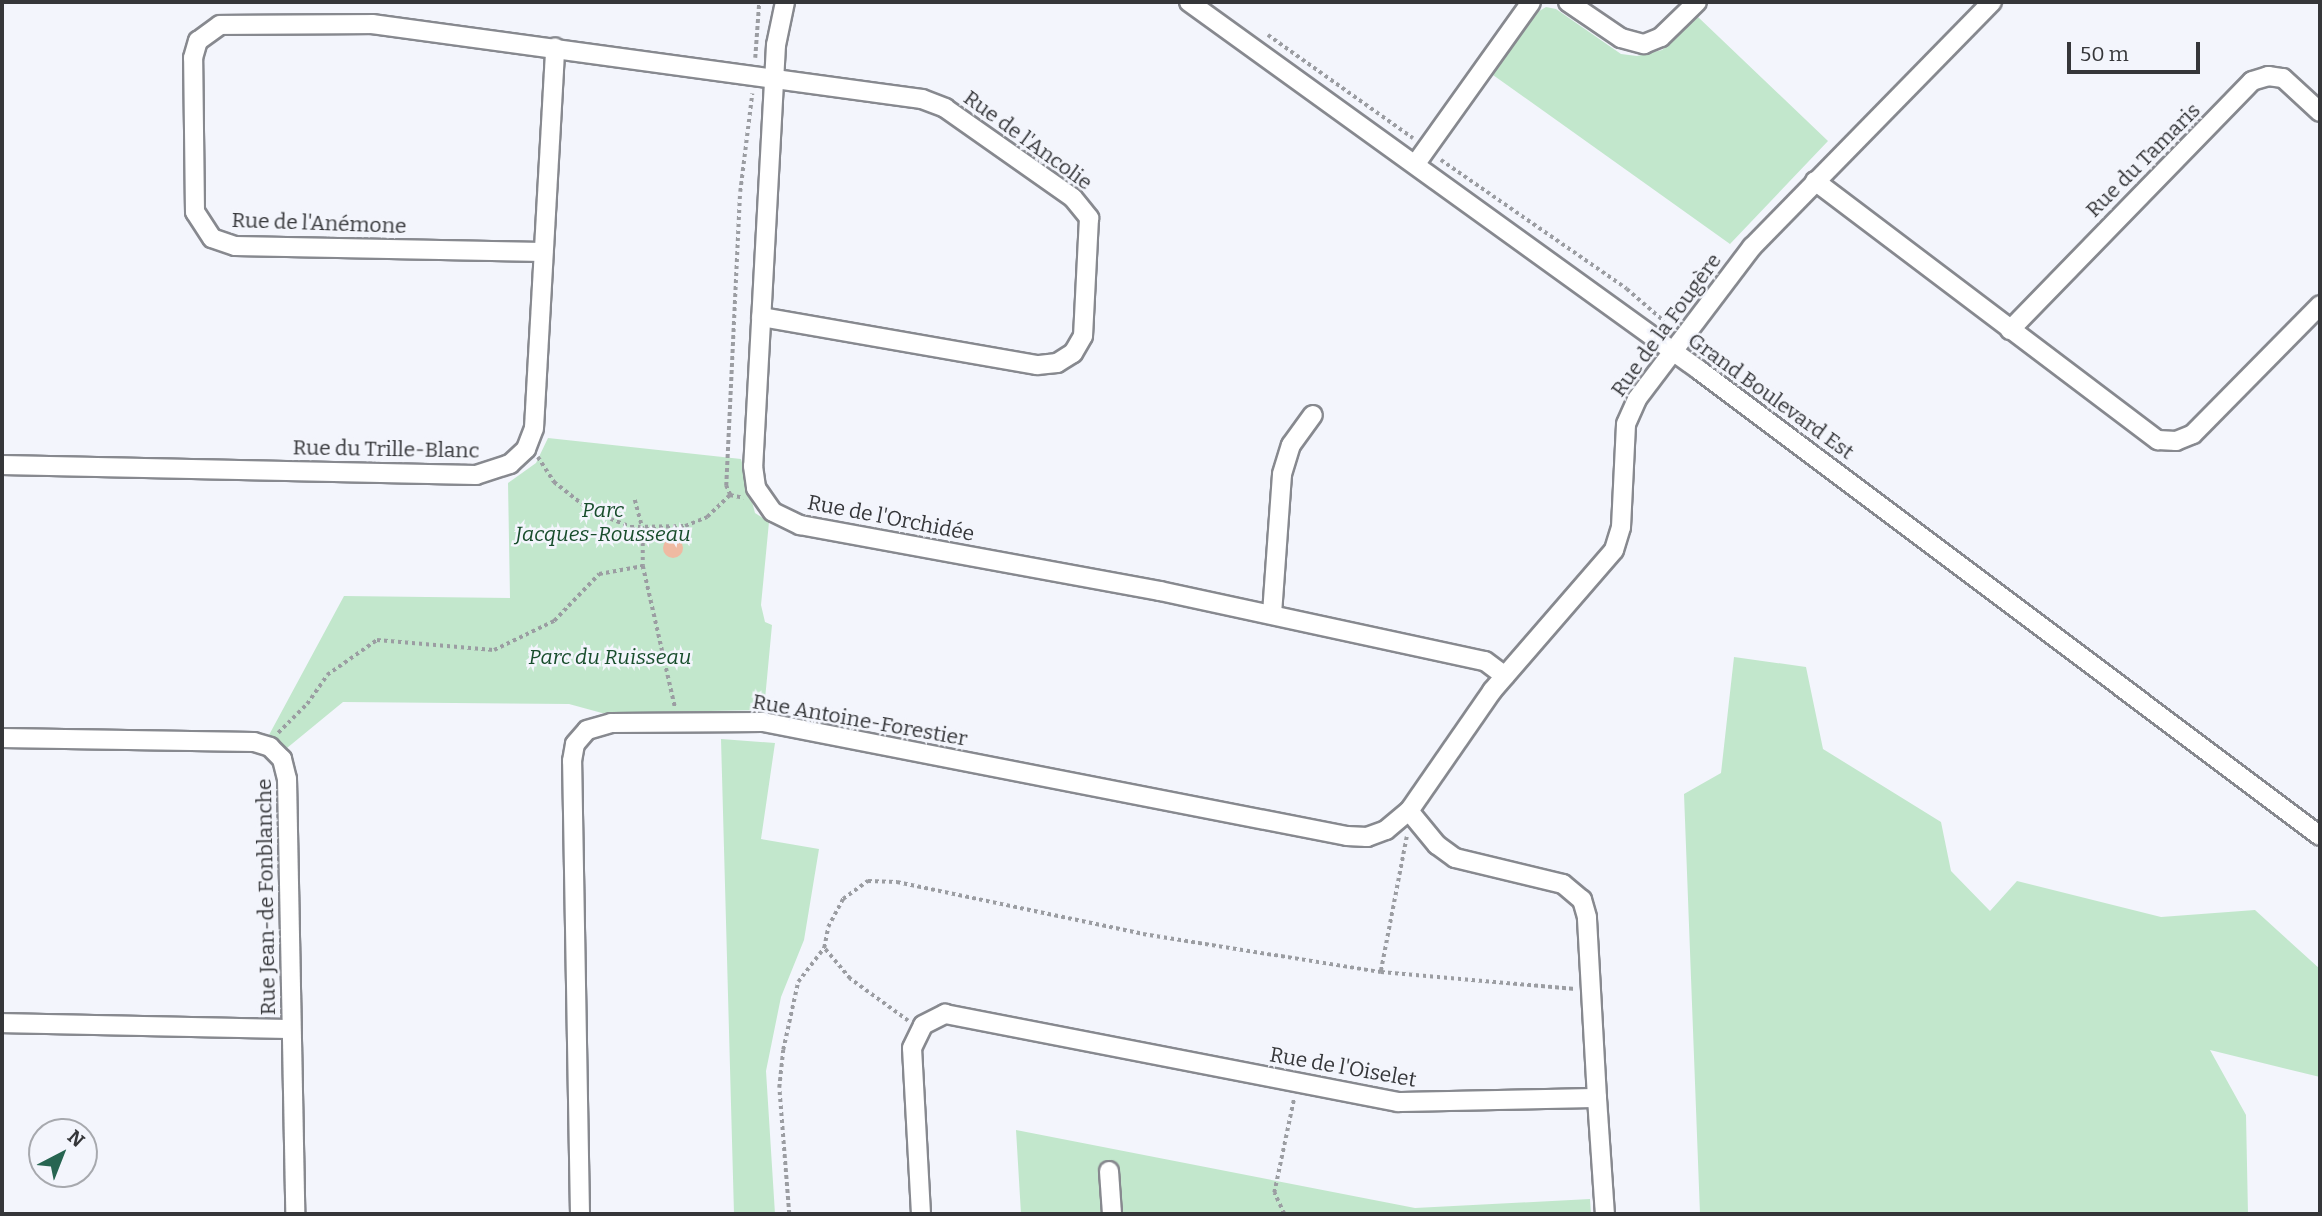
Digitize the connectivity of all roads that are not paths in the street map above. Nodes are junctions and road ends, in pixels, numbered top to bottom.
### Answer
1 (785, 2) edge
2 (1189, 2) edge
3 (1531, 2) edge
4 (1569, 2) edge
5 (1696, 2) edge
6 (1992, 2) edge
7 (555, 48) junction
8 (774, 79) junction
9 (2320, 112) edge
10 (1416, 162) junction
11 (1815, 181) junction
12 (543, 252) junction
13 (2320, 305) edge
14 (761, 317) junction
15 (2010, 330) junction
16 (1674, 352) junction
17 (1313, 415) dead end
18 (2, 465) edge
19 (1272, 614) junction
20 (1505, 676) junction
21 (2, 738) edge
22 (1409, 811) junction
23 (2320, 836) edge
24 (1356, 838) joint
25 (2, 1023) edge
26 (292, 1029) junction
27 (1597, 1098) junction
28 (1109, 1171) dead end
29 (295, 1214) edge
30 (580, 1214) edge
31 (921, 1214) edge
32 (1112, 1214) edge
33 (1605, 1214) edge

1 - 8 street, Rue de l'Orchidée
2 - 10 street, Grand Boulevard Est
3 - 10 street
4 - 5 street
6 - 11 street, Rue de la Fougère
7 - 8 street, Rue de l'Anémone
7 - 12 street, Rue du Trille-Blanc
7 - 12 street, Rue de l'Anémone
8 - 14 street, Rue de l'Orchidée
8 - 14 street, Rue de l'Ancolie
9 - 15 street, Rue du Tamaris
10 - 16 street, Grand Boulevard Est
11 - 15 street
11 - 16 street, Rue de la Fougère
12 - 18 street, Rue du Trille-Blanc
13 - 15 street
14 - 19 street, Rue de l'Orchidée
16 - 20 street, Rue de la Fougère
16 - 23 street, Grand Boulevard Est
17 - 19 street
19 - 20 street, Rue de l'Orchidée
20 - 22 street, Rue de la Fougère
21 - 26 street, Rue Jean-de Fonblanche
22 - 24 street, Rue de la Fougère
22 - 27 street
24 - 30 street, Rue Antoine-Forestier
25 - 26 street, Rue Jean-de Fonblanche
26 - 29 street, Rue Jean-de Fonblanche
27 - 31 street, Rue de l'Oiselet
27 - 33 street
28 - 32 street

